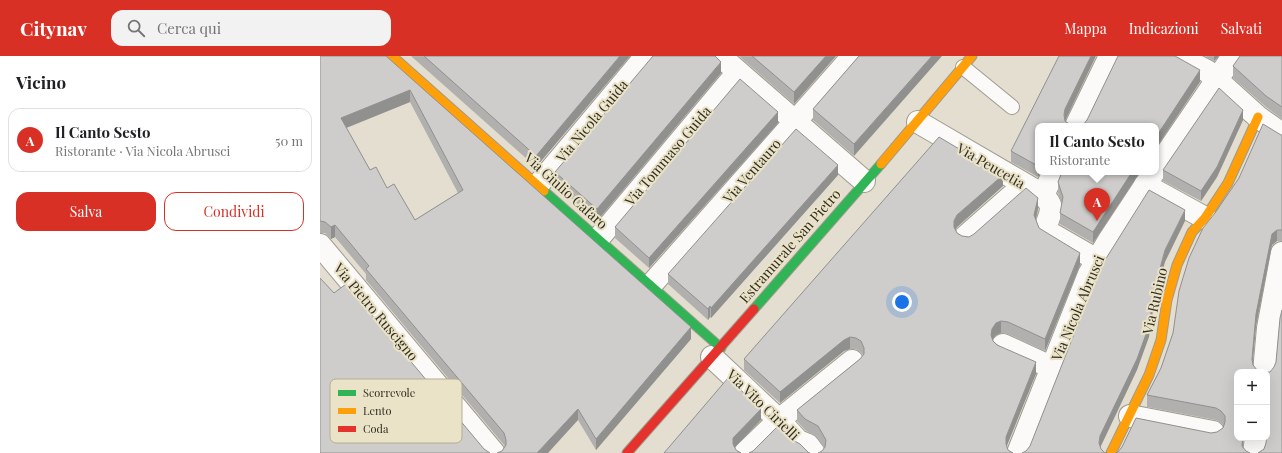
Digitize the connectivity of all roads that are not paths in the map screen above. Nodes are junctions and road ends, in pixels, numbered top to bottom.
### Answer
1 (392, 56) edge
2 (646, 56) edge
3 (720, 56) edge
4 (853, 56) edge
5 (972, 56) edge
6 (1110, 56) edge
7 (1178, 56) edge
8 (1233, 56) edge
9 (963, 67) junction
10 (738, 72) junction
11 (1217, 79) junction
12 (1012, 107) dead end
13 (1258, 118) junction
14 (795, 122) junction
15 (918, 122) junction
16 (1077, 123) edge
17 (1282, 134) edge
18 (1159, 166) edge
19 (1050, 175) edge
20 (1152, 176) edge
21 (864, 182) junction
22 (538, 185) junction
23 (1033, 190) junction
24 (1206, 218) junction
25 (966, 236) edge
26 (598, 239) junction
27 (320, 245) edge
28 (1282, 254) edge
29 (1098, 260) junction
30 (651, 286) junction
31 (1275, 331) edge
32 (1003, 345) dead end
33 (716, 352) junction
34 (852, 361) dead end
35 (1053, 368) junction
36 (1265, 369) edge
37 (432, 379) edge
38 (462, 415) edge
39 (1130, 416) junction
40 (779, 420) junction
41 (1213, 432) edge
42 (1256, 441) edge
43 (631, 452) edge
44 (494, 453) edge
45 (745, 453) edge
46 (814, 453) edge
47 (1018, 453) edge
48 (1111, 453) edge
49 (1254, 453) edge

1 - 22 street, Via Giulio Cafaro
2 - 22 street, Via Nicola Guida
3 - 10 street
4 - 14 street, Via Ventauro
5 - 9 street, Estramurale San Pietro
6 - 16 street
7 - 11 street
8 - 11 street, Via Nicola Abrusci
9 - 12 lane
9 - 15 street, Estramurale San Pietro
10 - 14 street
10 - 26 street, Via Tommaso Guida
11 - 13 street
11 - 18 street, Via Nicola Abrusci
13 - 17 street
13 - 24 street, Via Rubino
14 - 21 street
14 - 30 street, Via Ventauro
15 - 21 street, Estramurale San Pietro
15 - 23 street, Via Peucetia
19 - 23 street
20 - 24 street
20 - 29 street, Via Nicola Abrusci
21 - 33 street, Estramurale San Pietro
22 - 26 street, Via Giulio Cafaro
23 - 25 street
23 - 29 street, Via Peucetia
24 - 39 street, Via Rubino
26 - 30 street, Via Giulio Cafaro
27 - 37 street, Via Pietro Ruscigno
28 - 31 street
29 - 35 street, Via Nicola Abrusci
30 - 33 street, Via Giulio Cafaro
31 - 36 street
32 - 35 street
33 - 40 street, Via Vito Cirielli
33 - 43 street, Estramurale San Pietro
34 - 40 street
35 - 47 street, Via Nicola Abrusci
38 - 44 street, Via Pietro Ruscigno
39 - 41 street
39 - 48 street, Via Rubino
40 - 45 street
40 - 46 street, Via Vito Cirielli
42 - 49 street

